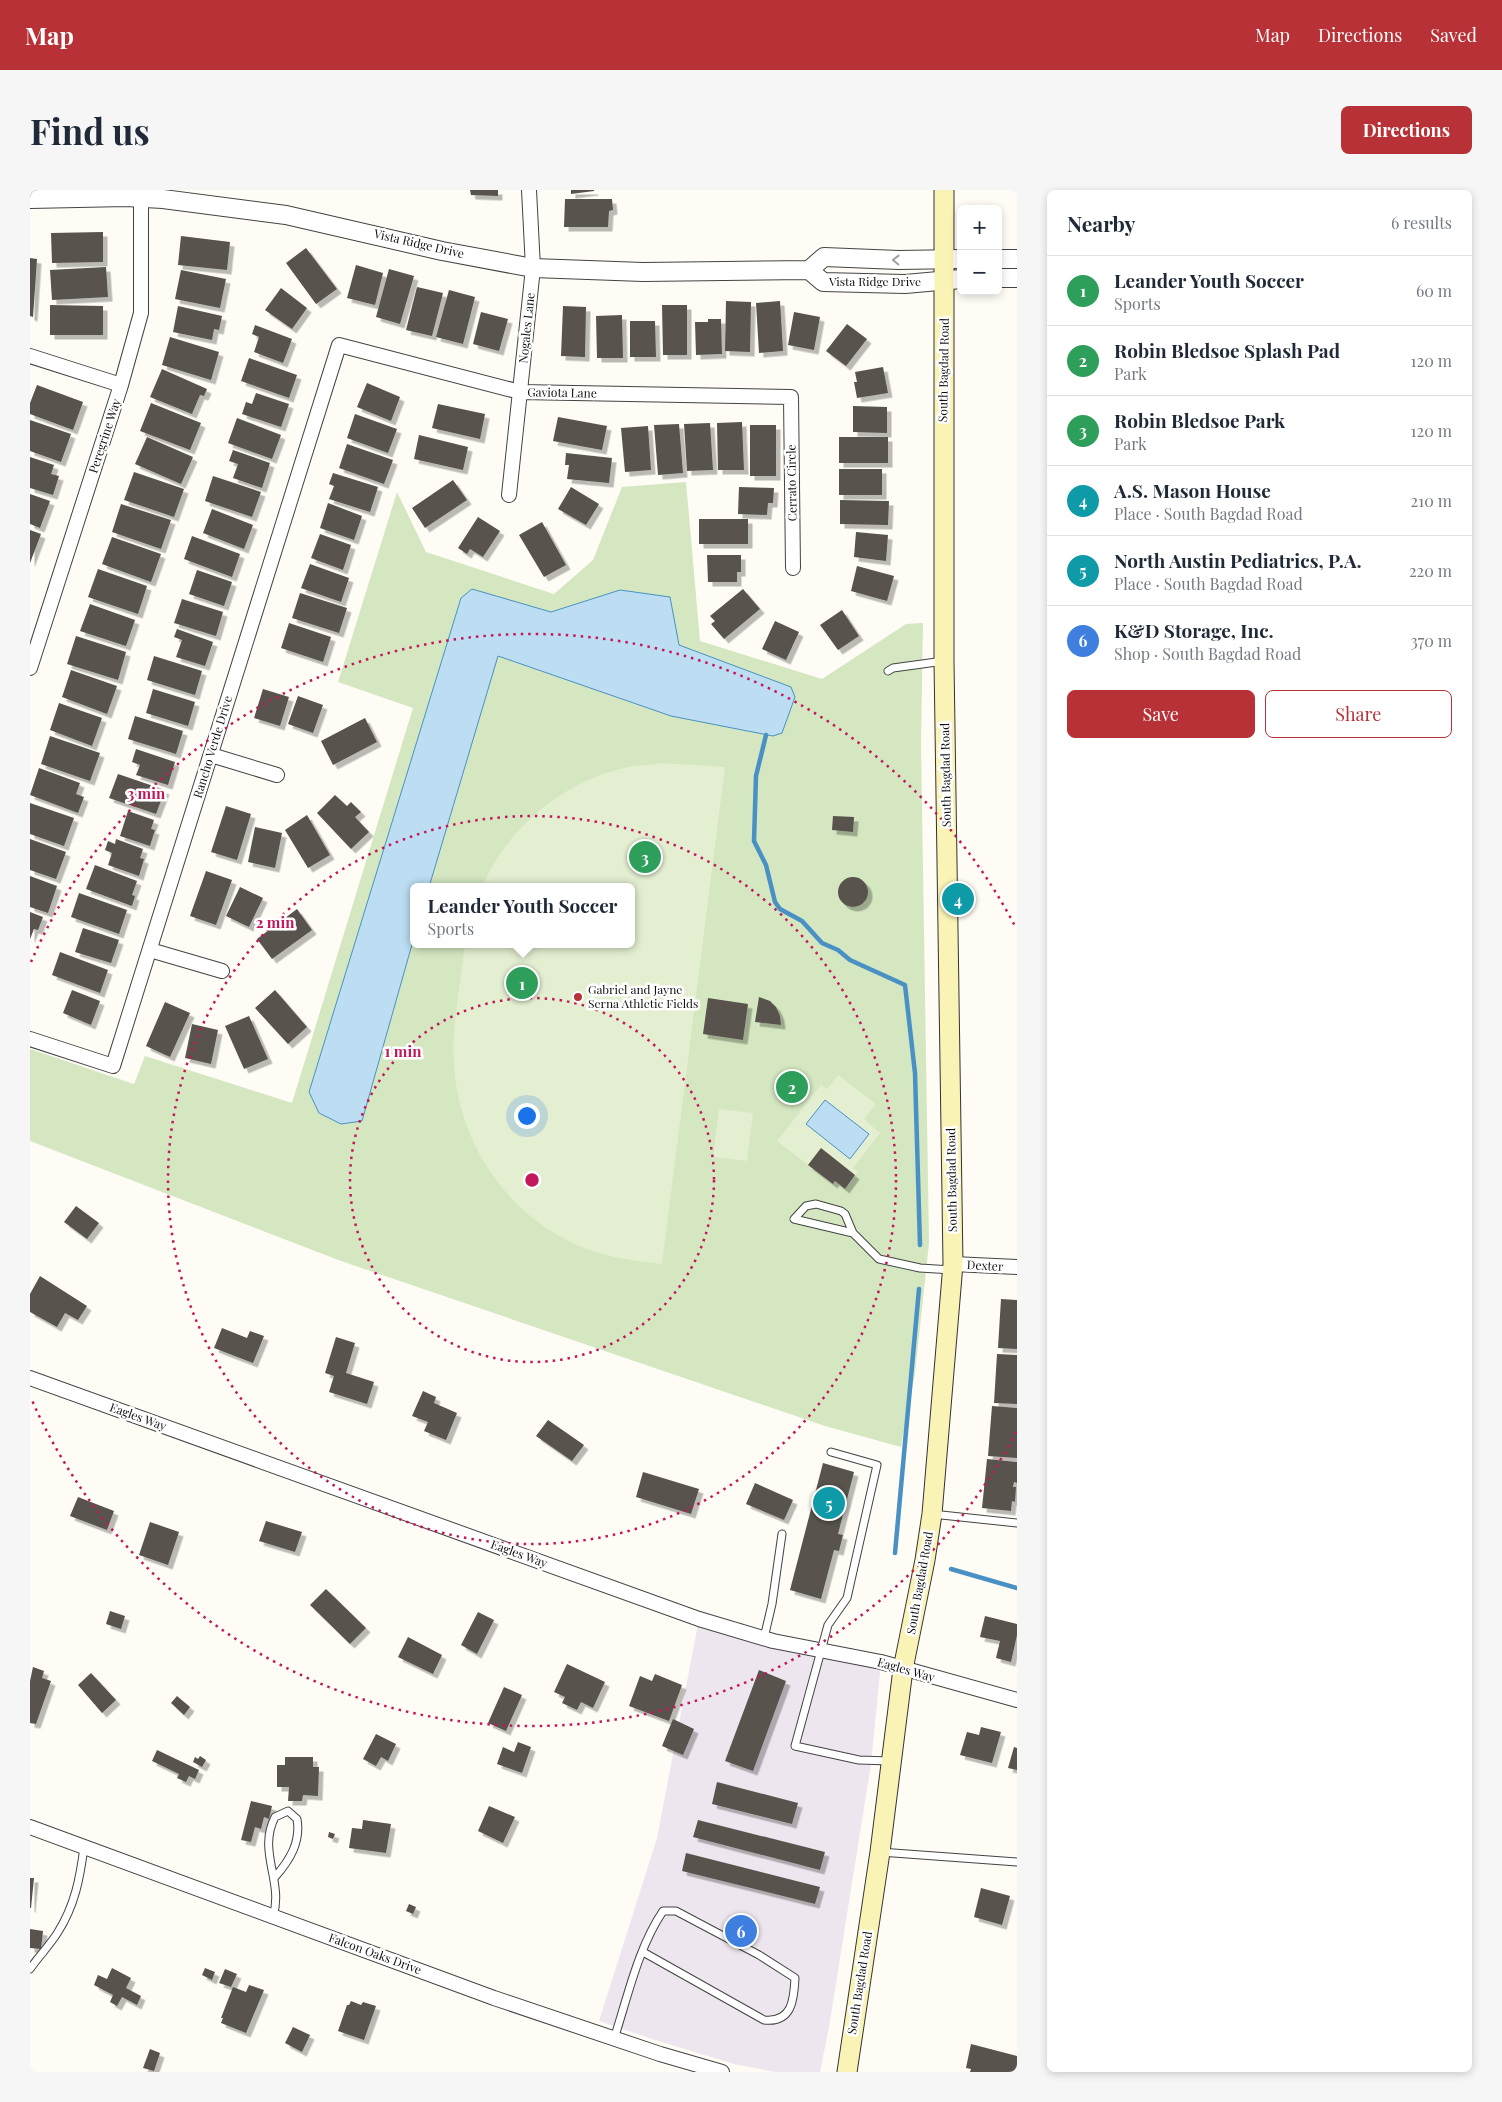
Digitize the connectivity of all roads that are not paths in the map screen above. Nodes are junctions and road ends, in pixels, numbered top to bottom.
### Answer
1 (529, 190) edge
2 (944, 190) edge
3 (33, 196) edge
4 (141, 198) junction
5 (953, 259) edge
6 (1002, 259) edge
7 (1017, 259) edge
8 (533, 268) junction
9 (809, 270) junction
10 (1002, 278) edge
11 (1017, 278) edge
12 (953, 280) edge
13 (339, 345) joint
14 (30, 356) edge
15 (121, 385) junction
16 (520, 392) junction
17 (791, 397) joint
18 (509, 495) dead end
19 (793, 568) dead end
20 (944, 661) junction
21 (30, 668) edge
22 (888, 671) dead end
23 (211, 755) junction
24 (277, 775) dead end
25 (150, 950) junction
26 (222, 971) dead end
27 (30, 1039) edge
28 (853, 1233) junction
29 (952, 1267) junction
30 (1017, 1268) edge
31 (30, 1378) edge
32 (831, 1452) dead end
33 (932, 1514) junction
34 (1017, 1523) edge
35 (782, 1534) dead end
36 (764, 1638) junction
37 (821, 1651) junction
38 (903, 1670) junction
39 (1017, 1700) edge
40 (892, 1761) junction
41 (30, 1827) edge
42 (84, 1847) junction
43 (880, 1852) junction
44 (1017, 1862) edge
45 (275, 1877) junction
46 (273, 1917) junction
47 (643, 1952) junction
48 (30, 1969) edge
49 (614, 2039) junction
50 (722, 2072) edge
51 (847, 2072) edge

1 - 8 street, Nogales Lane
2 - 5 main road
3 - 4 street, Vista Ridge Drive
4 - 8 street, Vista Ridge Drive
4 - 15 street, Peregrine Way
5 -> 9 street, Vista Ridge Drive
5 - 12 main road, South Bagdad Road
6 - 7 street
8 - 9 street, Vista Ridge Drive
8 - 16 street, Nogales Lane
9 - 12 street, Vista Ridge Drive
10 - 11 street
12 - 20 main road, South Bagdad Road
13 - 16 street, Gaviota Lane
13 - 23 street, Rancho Verde Drive
14 - 15 street
15 - 21 street, Peregrine Way
16 - 17 street, Gaviota Lane
16 - 18 street, Nogales Lane
17 - 19 street, Cerrato Circle
20 - 22 lane
20 - 29 main road, South Bagdad Road
23 - 24 street
23 - 25 street, Rancho Verde Drive
25 - 26 street
25 - 27 street, Rancho Verde Drive
28 - 28 lane
28 - 29 lane
29 - 30 street, Dexter
29 - 33 main road, South Bagdad Road
31 - 36 street, Eagles Way
32 - 37 lane
33 - 34 lane
33 - 38 main road, South Bagdad Road
35 - 36 lane
36 - 37 street, Eagles Way
37 - 38 street, Eagles Way
37 - 40 lane
38 - 39 street, Eagles Way
38 - 40 main road, South Bagdad Road
40 - 43 main road, South Bagdad Road
41 - 42 street, Falcon Oaks Drive
42 - 46 street, Falcon Oaks Drive
42 - 48 lane
43 - 44 lane
43 - 51 main road, South Bagdad Road
45 - 45 lane
45 - 46 lane
46 - 49 street, Falcon Oaks Drive
47 - 47 lane
47 - 49 lane
49 - 50 street, Falcon Oaks Drive

